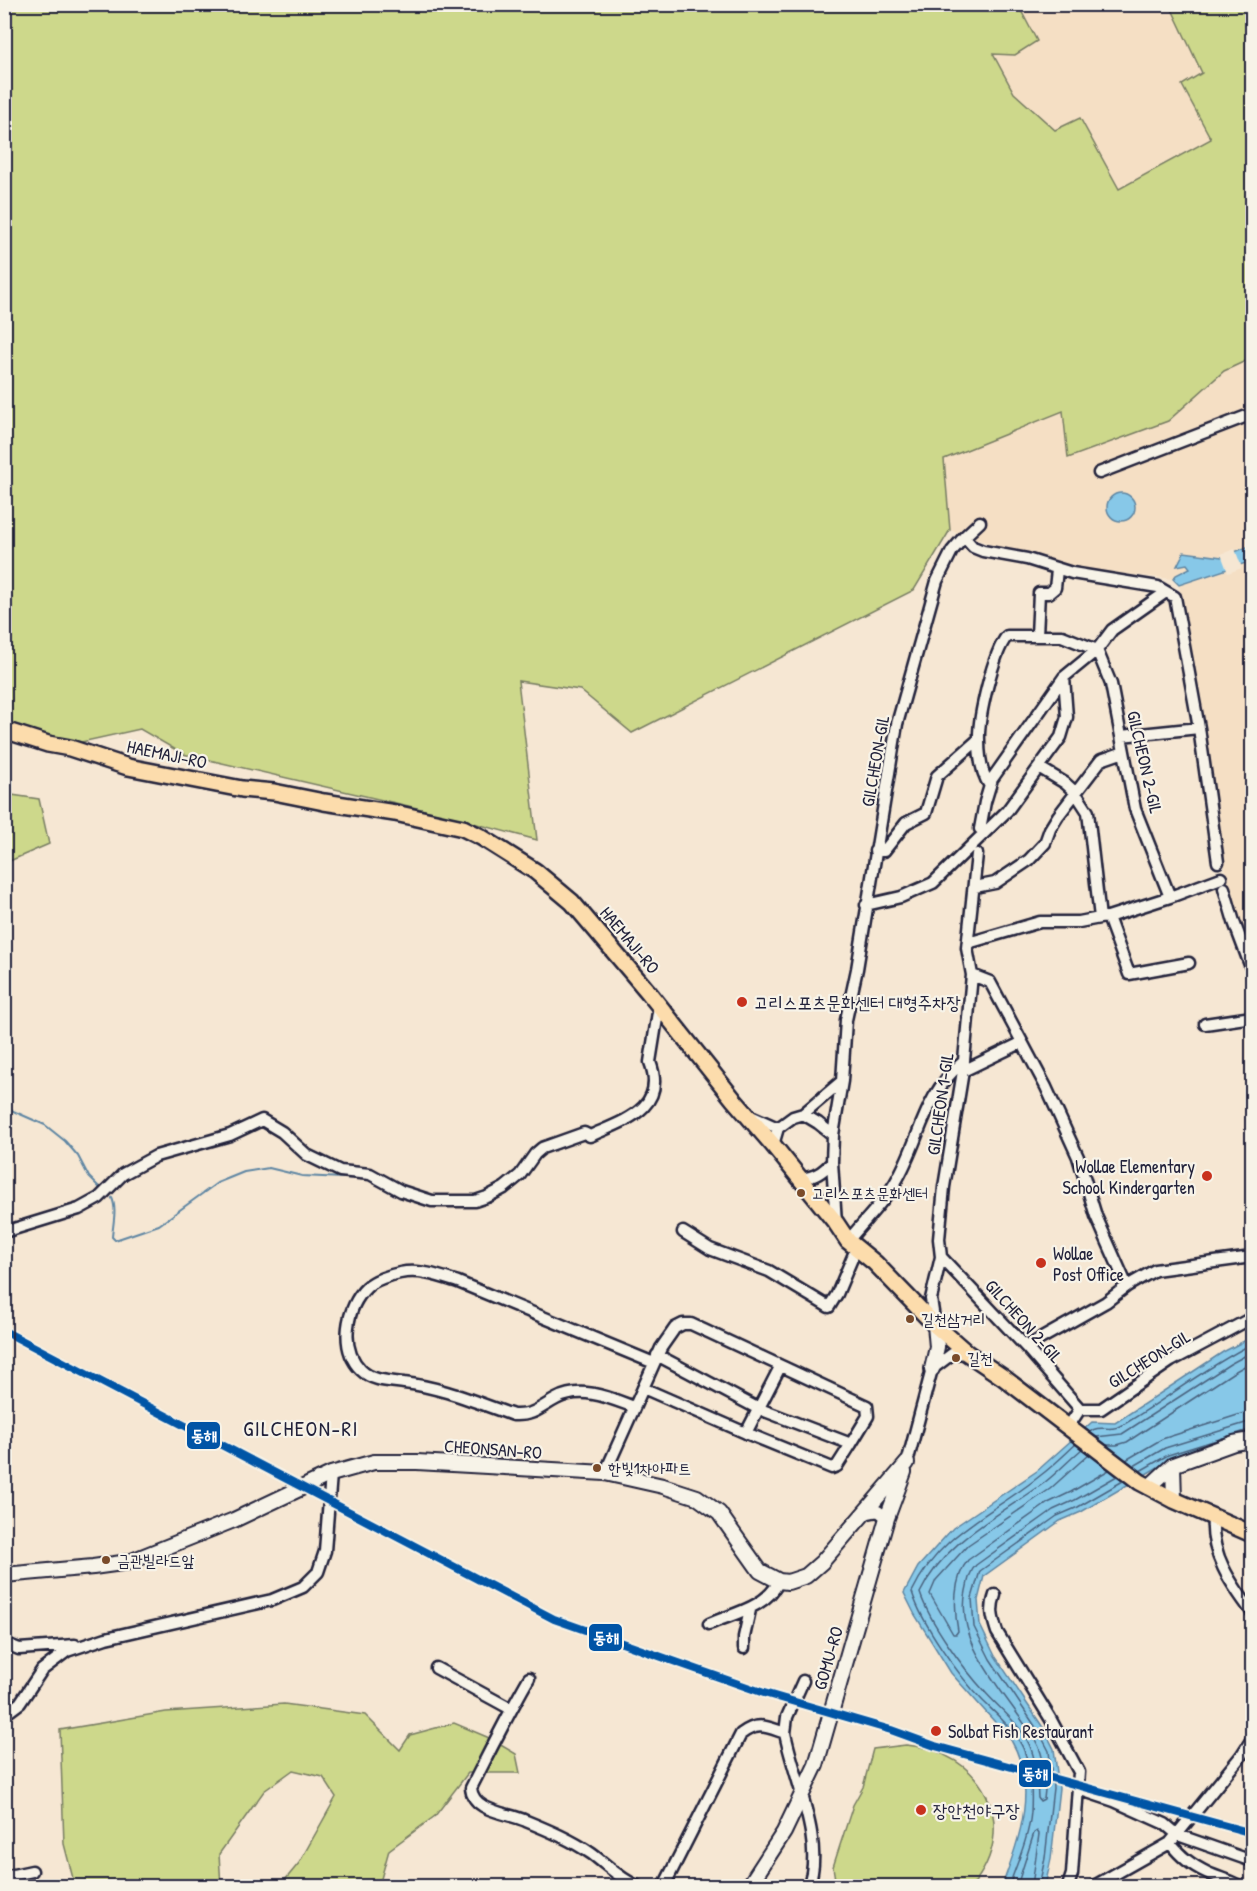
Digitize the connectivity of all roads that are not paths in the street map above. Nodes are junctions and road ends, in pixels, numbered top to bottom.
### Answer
1 (1252, 414) edge
2 (1099, 472) dead end
3 (980, 522) dead end
4 (964, 537) junction
5 (1057, 570) junction
6 (1170, 594) junction
7 (1037, 635) junction
8 (1097, 650) junction
9 (1064, 677) junction
10 (1199, 729) junction
11 (4, 730) edge
12 (1121, 736) junction
13 (978, 739) junction
14 (1124, 752) junction
15 (1040, 768) junction
16 (990, 786) junction
17 (1075, 792) junction
18 (979, 835) junction
19 (875, 851) junction
20 (977, 854) dead end
21 (1218, 862) dead end
22 (975, 887) junction
23 (1170, 897) junction
24 (866, 905) junction
25 (1104, 917) junction
26 (968, 943) junction
27 (1189, 963) dead end
28 (1252, 970) edge
29 (972, 975) junction
30 (660, 1006) junction
31 (1252, 1017) edge
32 (1204, 1024) dead end
33 (1021, 1043) junction
34 (963, 1066) junction
35 (842, 1081) junction
36 (745, 1114) junction
37 (803, 1114) junction
38 (778, 1128) junction
39 (833, 1135) junction
40 (773, 1145) junction
41 (832, 1162) junction
42 (800, 1179) junction
43 (836, 1223) junction
44 (4, 1232) edge
45 (682, 1232) dead end
46 (852, 1245) junction
47 (941, 1257) junction
48 (1252, 1257) edge
49 (1127, 1286) junction
50 (1252, 1320) edge
51 (935, 1325) junction
52 (1026, 1347) junction
53 (967, 1353) junction
54 (656, 1359) junction
55 (780, 1367) junction
56 (932, 1369) junction
57 (643, 1388) junction
58 (634, 1407) junction
59 (757, 1408) junction
60 (1080, 1409) junction
61 (1072, 1430) junction
62 (746, 1433) junction
63 (1252, 1440) edge
64 (851, 1444) junction
65 (907, 1463) junction
66 (1173, 1465) junction
67 (605, 1473) junction
68 (331, 1474) junction
69 (1145, 1485) junction
70 (1174, 1500) junction
71 (863, 1514) junction
72 (887, 1518) junction
73 (1214, 1518) junction
74 (1252, 1534) edge
75 (4, 1575) edge
76 (779, 1581) junction
77 (995, 1595) dead end
78 (750, 1610) junction
79 (1252, 1612) edge
80 (709, 1624) dead end
81 (4, 1644) edge
82 (85, 1644) junction
83 (744, 1648) dead end
84 (436, 1668) dead end
85 (529, 1678) dead end
86 (803, 1681) dead end
87 (511, 1709) junction
88 (4, 1715) edge
89 (785, 1733) junction
90 (1252, 1739) edge
91 (1241, 1756) junction
92 (1252, 1764) edge
93 (1078, 1789) junction
94 (802, 1795) junction
95 (1174, 1839) junction
96 (1252, 1861) edge
97 (32, 1871) dead end
98 (4, 1877) edge
99 (637, 1887) edge
100 (664, 1887) edge
101 (749, 1887) edge
102 (808, 1887) edge
103 (1068, 1887) edge
104 (1094, 1887) edge
105 (1239, 1887) edge

1 - 2 street
3 - 4 street, GILCHEON-GIL
4 - 5 street
4 - 19 street, GILCHEON-GIL
5 - 6 street
5 - 7 street
6 - 8 street
6 - 10 street
7 - 8 street
7 - 13 street
8 - 9 street
8 - 12 street, GILCHEON 2-GIL
9 - 15 street
9 - 16 street
10 - 12 street
10 - 21 street
11 - 30 main road, HAEMAJI-RO
12 - 14 street, GILCHEON 2-GIL
13 - 16 street
13 - 19 street
14 - 17 street
14 - 23 street, GILCHEON 2-GIL
15 - 17 street
15 - 18 street
16 - 18 street
17 - 22 street
17 - 25 street
18 - 24 street
19 - 24 street, GILCHEON-GIL
20 - 22 street, GILCHEON 1-GIL
22 - 26 street, GILCHEON 1-GIL
23 - 25 street
23 - 28 street
24 - 35 street, GILCHEON-GIL
25 - 26 street
25 - 27 street
26 - 29 street, GILCHEON 1-GIL
29 - 33 street
29 - 34 street, GILCHEON 1-GIL
30 - 36 main road, HAEMAJI-RO
30 - 44 street
31 - 32 street
33 - 34 street
33 - 49 street
34 - 46 street
34 - 47 street, GILCHEON 1-GIL
35 - 37 street
35 - 39 street, GILCHEON-GIL
36 - 38 street
36 - 40 main road, HAEMAJI-RO
37 - 38 street
37 - 39 street
38 - 40 street
39 - 41 street, GILCHEON-GIL
40 - 42 main road, HAEMAJI-RO
41 - 42 street
41 - 43 street, GILCHEON-GIL
42 - 43 main road, HAEMAJI-RO
43 - 46 main road, HAEMAJI-RO
45 - 46 street
46 - 51 main road, HAEMAJI-RO
47 - 51 street, GILCHEON 1-GIL
47 - 52 street, GILCHEON 2-GIL
48 - 49 street
49 - 52 street
50 - 60 street, GILCHEON-GIL
51 - 53 main road, HAEMAJI-RO
51 - 56 street
52 - 60 street, GILCHEON 2-GIL
53 - 56 street
53 - 61 main road, HAEMAJI-RO
54 - 55 street
54 - 57 street
54 - 58 street
54 - 59 street
55 - 59 street
55 - 64 street
56 - 65 street
57 - 58 street
57 - 62 street
58 - 67 street
59 - 62 street
59 - 64 street
60 - 61 street
61 - 69 main road, HAEMAJI-RO
62 - 64 street
63 - 66 street
65 - 71 street
65 - 72 street, GOMU-RO
66 - 69 street
66 - 70 street
67 - 68 street, CHEONSAN-RO
67 - 76 street, CHEONSAN-RO
68 - 75 street, CHEONSAN-RO
68 - 82 street
69 - 70 main road
70 - 73 main road
71 - 72 street
71 - 76 street
72 - 94 street, GOMU-RO
73 - 74 main road
73 - 79 street
76 - 78 street
77 - 93 street
78 - 80 street
78 - 83 street
81 - 82 street
82 - 88 street
84 - 87 street
85 - 87 street
86 - 89 street
87 - 99 street
89 - 94 street
89 - 100 street
90 - 91 street
91 - 92 street
91 - 95 street
93 - 95 street
93 - 103 street
94 - 101 street, GOMU-RO
94 - 102 street
95 - 96 street
95 - 104 street
95 - 105 street
97 - 98 street

